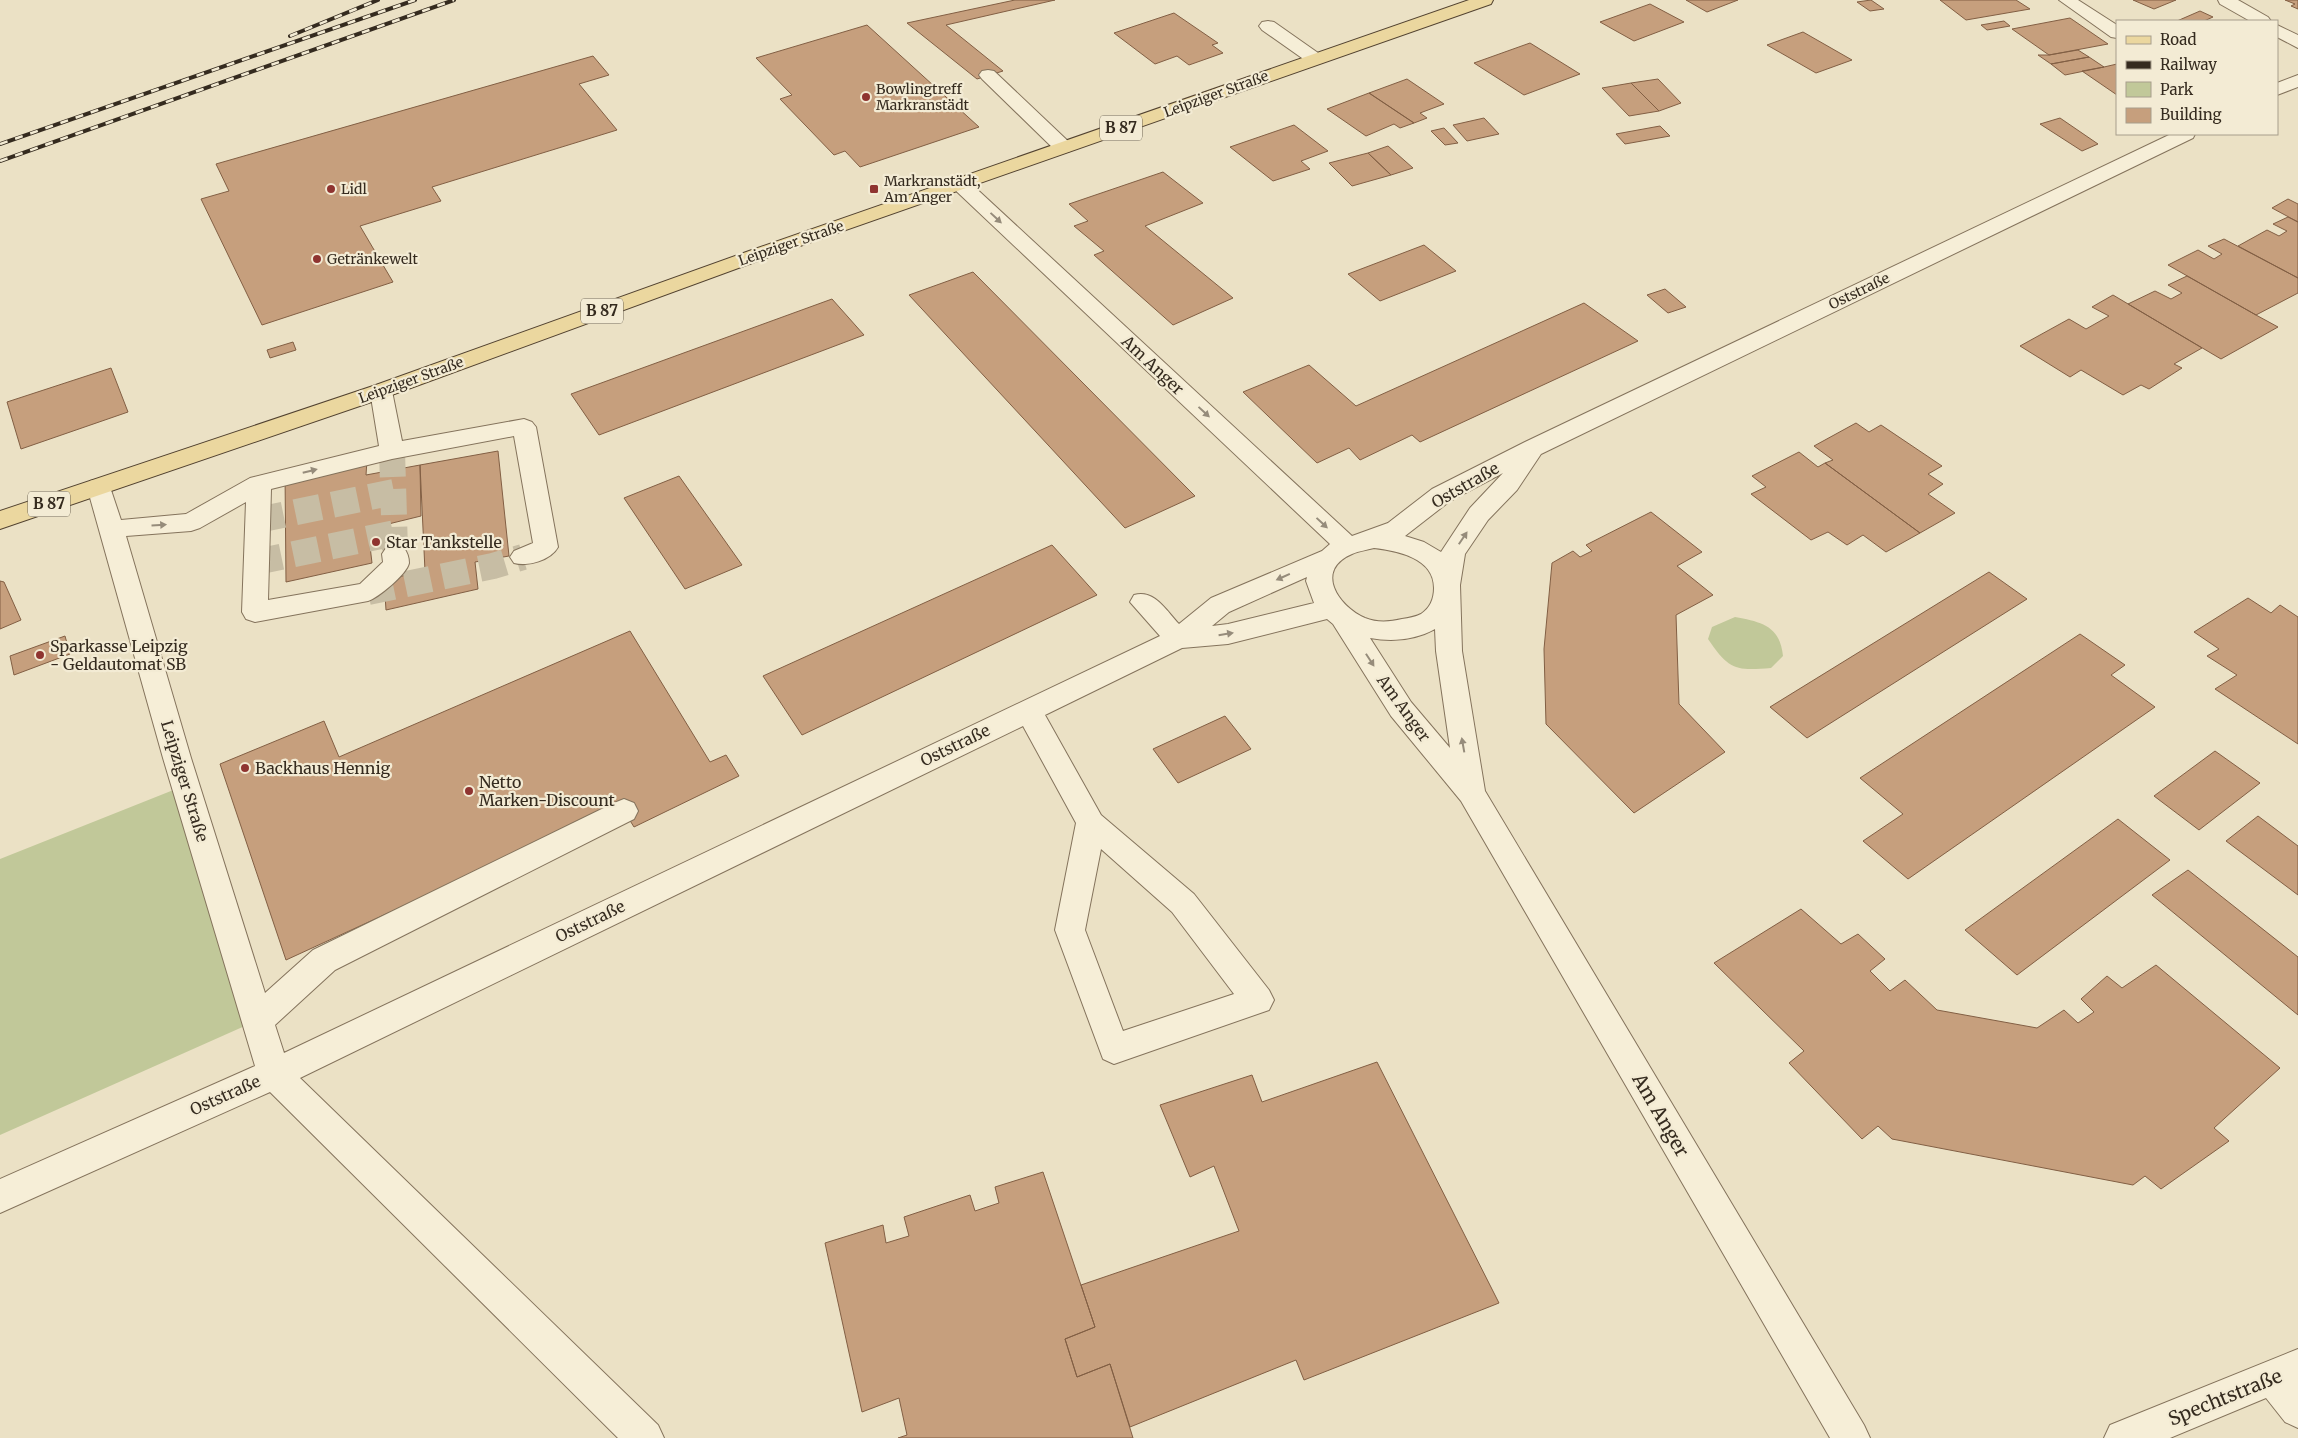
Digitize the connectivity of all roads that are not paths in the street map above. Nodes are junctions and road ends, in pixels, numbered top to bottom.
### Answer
1 (1485, 0) edge
2 (2067, 0) edge
3 (2226, 0) edge
4 (2260, 20) edge
5 (1268, 26) dead end
6 (2278, 31) edge
7 (2116, 32) edge
8 (2298, 43) edge
9 (1315, 59) junction
10 (988, 76) dead end
11 (2298, 80) edge
12 (2278, 90) edge
13 (2184, 135) edge
14 (1064, 147) junction
15 (960, 184) junction
16 (382, 391) junction
17 (1527, 450) junction
18 (392, 451) junction
19 (259, 484) junction
20 (99, 487) junction
21 (0, 520) edge
22 (111, 528) junction
23 (1374, 539) junction
24 (1337, 552) junction
25 (395, 554) tunnel mouth
26 (523, 557) tunnel mouth
27 (1447, 591) junction
28 (1143, 602) dead end
29 (1337, 614) junction
30 (1178, 639) junction
31 (1028, 710) junction
32 (1471, 793) junction
33 (624, 811) dead end
34 (1091, 824) junction
35 (258, 1020) junction
36 (274, 1074) junction
37 (0, 1196) edge
38 (2286, 1372) edge
39 (2298, 1409) edge
40 (645, 1438) edge
41 (1851, 1438) edge
42 (2123, 1438) edge

1 - 9 main road, Leipziger Straße / B 87
2 - 7 street
3 - 4 street
5 - 9 street
6 - 8 street
9 - 14 main road, Leipziger Straße / B 87
10 - 14 street
11 - 12 street
13 - 17 street, Oststraße
14 - 15 main road, Leipziger Straße / B 87
15 - 16 main road, Leipziger Straße / B 87
15 -> 24 street, Am Anger
16 - 18 street
16 - 20 main road, Leipziger Straße / B 87
17 - 23 street, Oststraße
27 -> 17 street, Oststraße
19 -> 18 street
18 - 26 street
22 -> 19 street
19 - 25 street
20 - 21 main road, Leipziger Straße / B 87
20 - 22 street, Leipziger Straße
22 - 35 street, Leipziger Straße
23 - 24 street, Oststraße
23 - 27 street, Oststraße
24 - 29 street
24 -> 30 street, Oststraße
27 - 29 street, Oststraße
32 -> 27 street, Am Anger
28 - 30 street
30 -> 29 street, Oststraße
29 -> 32 street, Am Anger
30 - 31 street, Oststraße
31 - 34 street
31 - 36 street, Oststraße
32 - 41 street, Am Anger
33 - 35 street
34 - 34 street
35 - 36 street, Leipziger Straße
36 - 37 street, Oststraße
36 - 40 street
38 - 39 street
38 - 42 street, Spechtstraße

